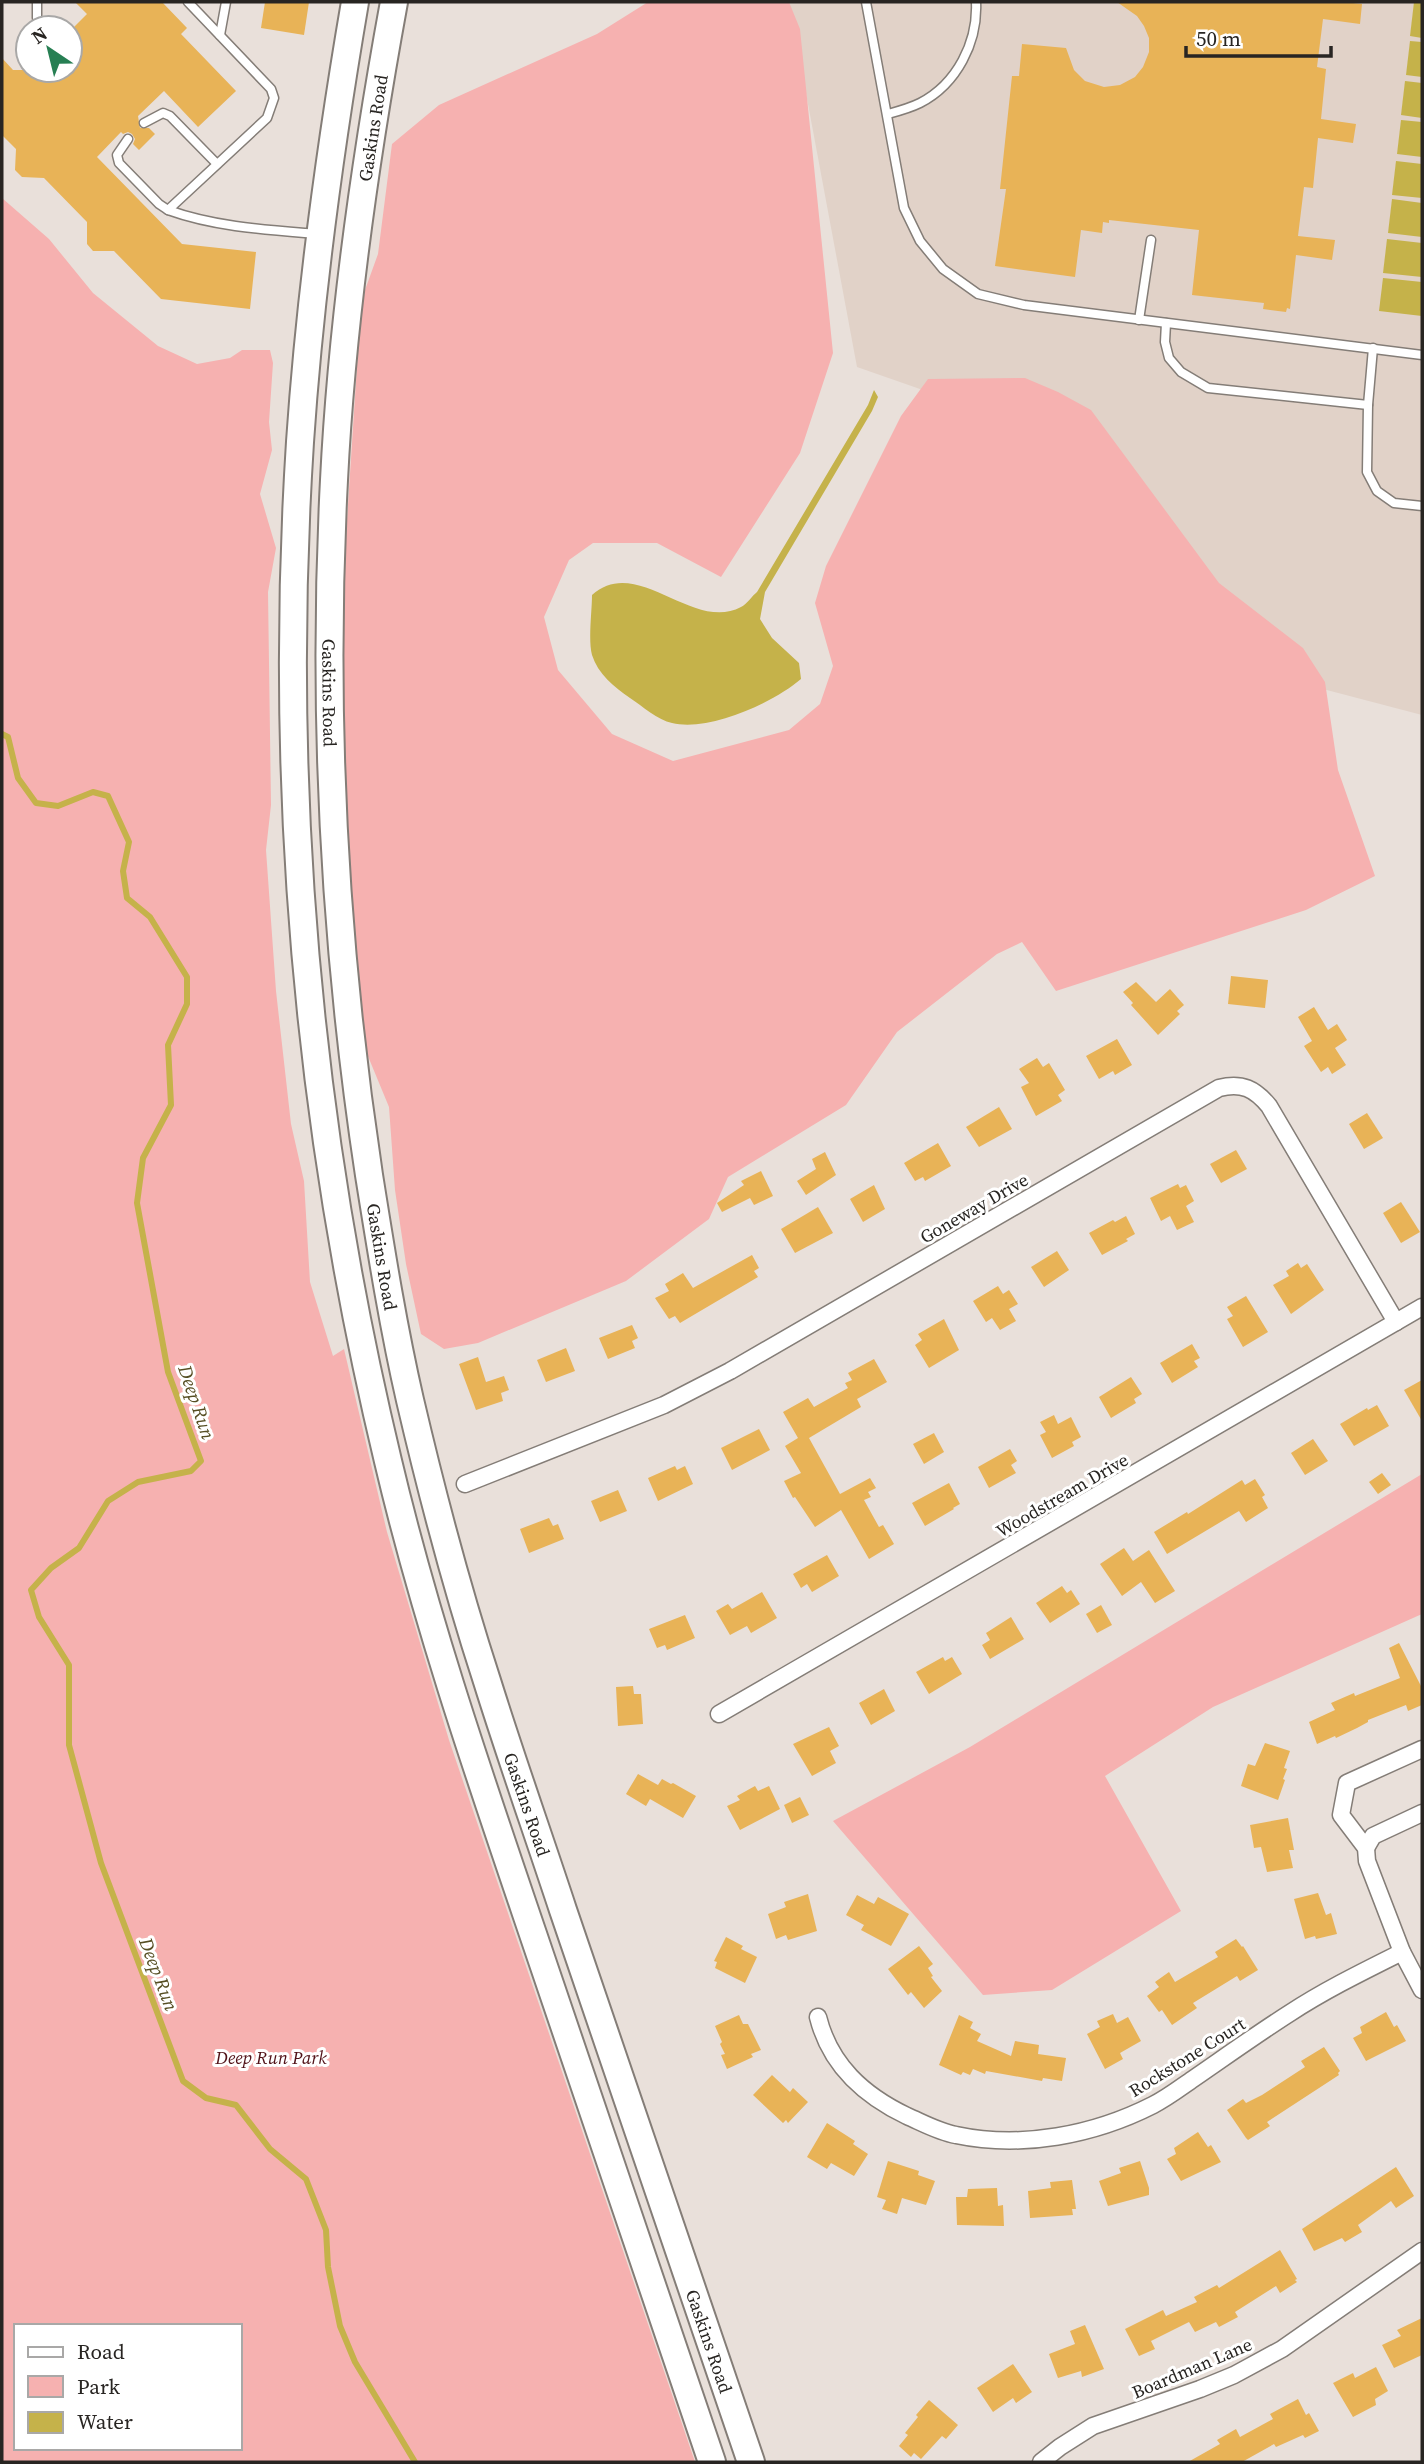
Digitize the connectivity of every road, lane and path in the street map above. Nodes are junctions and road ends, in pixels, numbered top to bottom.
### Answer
1 (187, 2) edge
2 (226, 2) edge
3 (355, 2) edge
4 (394, 2) edge
5 (866, 2) edge
6 (976, 2) edge
7 (220, 35) junction
8 (888, 114) junction
9 (144, 123) dead end
10 (128, 139) dead end
11 (217, 164) junction
12 (168, 210) junction
13 (320, 234) junction
14 (1151, 240) dead end
15 (1139, 320) junction
16 (1166, 323) junction
17 (1373, 348) junction
18 (1422, 355) edge
19 (1368, 405) junction
20 (1422, 506) edge
21 (1422, 1307) edge
22 (1396, 1322) junction
23 (465, 1484) dead end
24 (719, 1714) dead end
25 (1422, 1749) edge
26 (1422, 1813) edge
27 (1366, 1848) junction
28 (1402, 1952) junction
29 (1422, 1990) edge
30 (818, 2017) dead end
31 (1422, 2251) edge
32 (712, 2462) edge
33 (751, 2462) edge
34 (1041, 2462) edge

1 - 7 lane
2 - 7 lane
3 - 13 main road, Gaskins Road
4 - 33 main road, Gaskins Road
5 - 8 lane
6 - 8 lane
7 - 11 lane
8 - 15 lane
9 - 11 lane
10 - 12 lane
11 - 12 lane
12 - 13 lane
13 - 32 main road, Gaskins Road
14 - 15 lane
15 - 16 lane
16 - 17 lane
16 - 19 lane
17 - 18 lane
17 - 19 lane
19 - 20 lane
21 - 22 street, Woodstream Drive
22 - 23 street, Goneway Drive
22 - 24 street, Woodstream Drive
25 - 27 street
26 - 27 street
27 - 28 street
28 - 29 street
28 - 30 street, Rockstone Court
31 - 34 street, Boardman Lane

